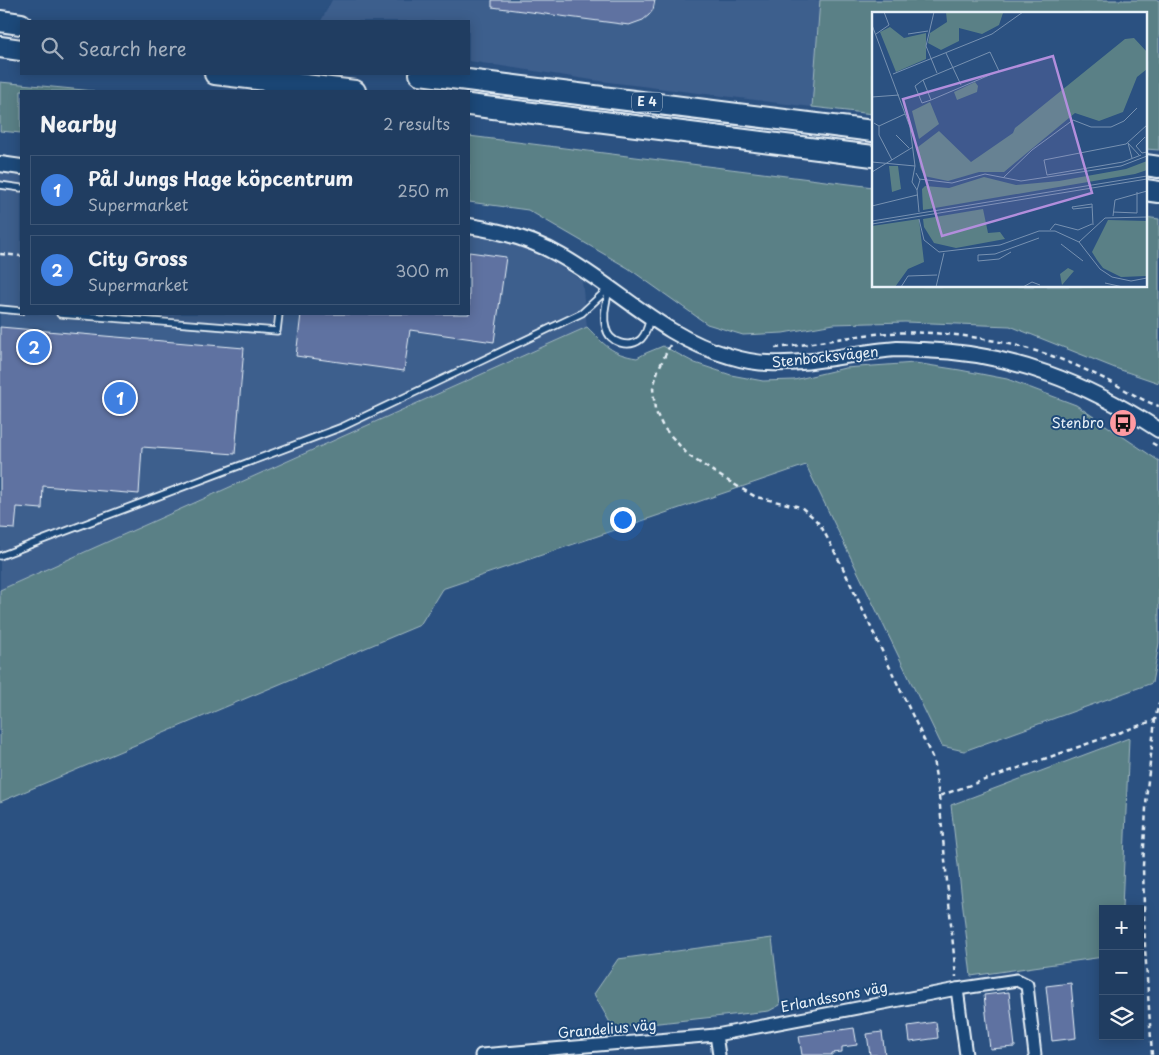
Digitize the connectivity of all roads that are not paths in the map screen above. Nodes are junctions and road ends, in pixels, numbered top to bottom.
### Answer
1 (0, 21) edge
2 (20, 24) edge
3 (0, 47) edge
4 (20, 50) edge
5 (223, 75) edge
6 (428, 75) edge
7 (347, 90) edge
8 (470, 105) edge
9 (872, 131) edge
10 (872, 156) edge
11 (0, 164) edge
12 (1146, 165) edge
13 (1159, 166) edge
14 (20, 167) edge
15 (0, 186) edge
16 (20, 188) edge
17 (1146, 190) edge
18 (1159, 192) edge
19 (470, 226) edge
20 (609, 288) junction
21 (0, 309) edge
22 (20, 310) edge
23 (72, 315) edge
24 (279, 315) edge
25 (650, 316) junction
26 (1143, 420) junction
27 (1159, 423) edge
28 (1159, 430) edge
29 (0, 556) edge
30 (957, 989) junction
31 (716, 1035) junction
32 (481, 1055) edge
33 (719, 1055) edge
34 (966, 1055) edge
35 (1035, 1055) edge

1 - 2 highway
3 - 4 highway
5 - 7 highway
6 - 9 highway, E 4
8 - 10 highway, E 4
11 - 14 street
12 - 13 highway
15 - 16 lane
17 - 18 highway
19 - 20 street, Stenbocksvägen
20 - 25 street, Stenbocksvägen
20 - 25 lane
20 - 29 lane
21 - 22 lane
23 - 24 lane
25 - 26 street, Stenbocksvägen
26 - 27 street, Stenbocksvägen
26 - 28 street, Stenbocksvägen
30 - 31 street, Erlandssons väg
30 - 34 street
30 - 35 street, Erlandssons väg
31 - 32 street, Grandelius väg
31 - 33 street

